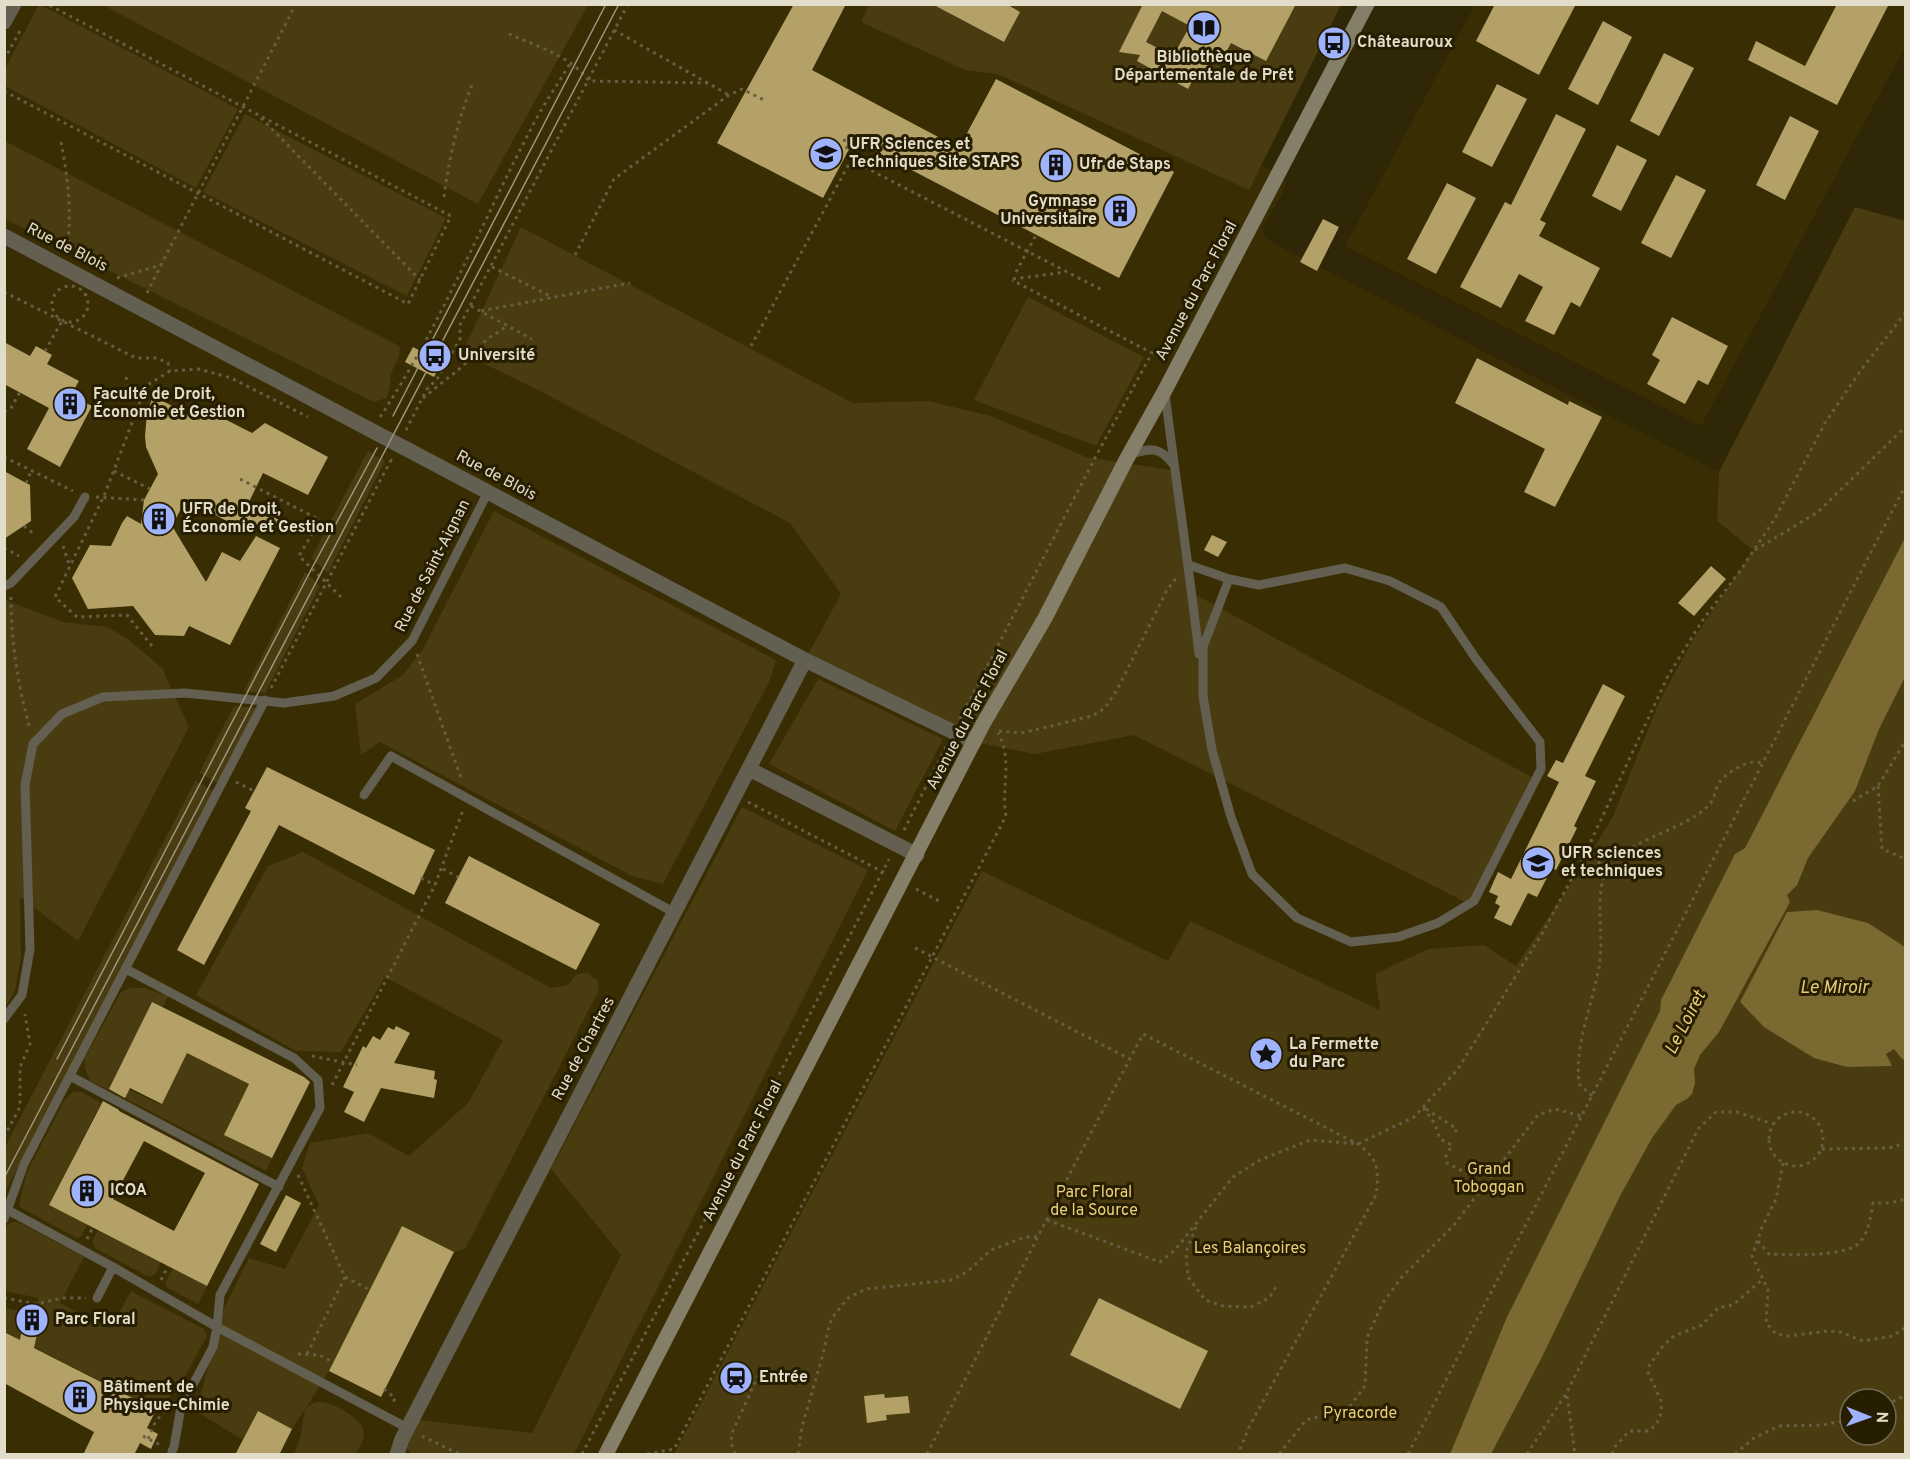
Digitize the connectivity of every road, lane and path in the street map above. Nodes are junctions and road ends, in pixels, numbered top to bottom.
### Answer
1 (14, 4) edge
2 (47, 4) edge
3 (296, 4) edge
4 (628, 4) edge
5 (1367, 4) edge
6 (4, 22) edge
7 (24, 23) dead end
8 (614, 30) junction
9 (508, 34) dead end
10 (4, 60) edge
11 (571, 62) junction
12 (589, 81) junction
13 (473, 82) dead end
14 (708, 83) junction
15 (4, 91) edge
16 (729, 95) junction
17 (764, 100) dead end
18 (243, 107) junction
19 (258, 115) junction
20 (844, 139) dead end
21 (61, 142) dead end
22 (851, 160) junction
23 (198, 193) junction
24 (444, 197) dead end
25 (1036, 235) dead end
26 (4, 236) edge
27 (575, 255) dead end
28 (161, 265) junction
29 (65, 267) junction
30 (492, 267) junction
31 (1016, 272) dead end
32 (1066, 272) junction
33 (420, 280) junction
34 (630, 284) dead end
35 (105, 288) junction
36 (1104, 291) dead end
37 (4, 292) edge
38 (553, 297) junction
39 (471, 306) junction
40 (140, 307) junction
41 (481, 311) junction
42 (1905, 312) edge
43 (62, 321) junction
44 (507, 326) dead end
45 (532, 339) dead end
46 (50, 343) dead end
47 (751, 346) dead end
48 (170, 371) junction
49 (126, 377) dead end
50 (20, 392) dead end
51 (1164, 392) junction
52 (422, 399) junction
53 (4, 412) edge
54 (135, 415) junction
55 (379, 419) dead end
56 (313, 420) dead end
57 (1905, 426) edge
58 (404, 433) dead end
59 (1130, 454) junction
60 (382, 456) dead end
61 (4, 457) edge
62 (1174, 465) junction
63 (32, 470) junction
64 (113, 471) dead end
65 (240, 479) dead end
66 (26, 483) dead end
67 (1905, 484) edge
68 (150, 489) dead end
69 (488, 492) junction
70 (104, 496) junction
71 (85, 497) junction
72 (144, 500) dead end
73 (24, 526) dead end
74 (58, 533) junction
75 (34, 534) dead end
76 (1753, 551) junction
77 (1189, 565) junction
78 (70, 567) junction
79 (1229, 579) junction
80 (327, 582) junction
81 (8, 585) edge
82 (341, 597) dead end
83 (412, 641) junction
84 (152, 646) dead end
85 (805, 660) junction
86 (1203, 696) junction
87 (265, 700) junction
88 (958, 722) dead end
89 (950, 740) dead end
90 (1905, 740) edge
91 (974, 742) junction
92 (33, 744) junction
93 (1761, 763) junction
94 (749, 769) junction
95 (237, 782) dead end
96 (1878, 786) junction
97 (254, 791) dead end
98 (364, 795) dead end
99 (468, 798) junction
100 (743, 800) dead end
101 (1853, 801) dead end
102 (901, 837) dead end
103 (1585, 854) junction
104 (916, 855) junction
105 (891, 856) dead end
106 (1905, 859) edge
107 (1608, 868) junction
108 (443, 869) junction
109 (884, 872) junction
110 (458, 877) dead end
111 (421, 878) dead end
112 (435, 885) junction
113 (915, 888) dead end
114 (939, 901) dead end
115 (675, 913) junction
116 (915, 948) dead end
117 (932, 957) junction
118 (126, 969) junction
119 (22, 995) junction
120 (4, 1019) edge
121 (294, 1058) junction
122 (1130, 1059) junction
123 (344, 1062) junction
124 (357, 1065) dead end
125 (70, 1076) junction
126 (1592, 1096) junction
127 (1423, 1107) junction
128 (320, 1108) junction
129 (1581, 1116) junction
130 (1773, 1124) junction
131 (1455, 1132) dead end
132 (4, 1137) edge
133 (1905, 1143) edge
134 (1358, 1144) junction
135 (1821, 1149) junction
136 (1503, 1160) junction
137 (292, 1161) junction
138 (1783, 1163) junction
139 (279, 1186) junction
140 (1905, 1199) edge
141 (6, 1213) edge
142 (1047, 1220) junction
143 (1198, 1223) junction
144 (1038, 1237) junction
145 (1758, 1241) junction
146 (113, 1267) junction
147 (345, 1277) junction
148 (1764, 1278) junction
149 (1276, 1287) dead end
150 (370, 1290) dead end
151 (4, 1298) edge
152 (97, 1298) joint
153 (217, 1328) junction
154 (1905, 1328) edge
155 (762, 1367) dead end
156 (298, 1371) junction
157 (1566, 1394) junction
158 (1838, 1422) edge
159 (400, 1424) dead end
160 (415, 1432) dead end
161 (143, 1436) dead end
162 (154, 1442) dead end
163 (172, 1451) dead end
164 (397, 1455) edge
165 (459, 1455) edge
166 (582, 1455) edge
167 (606, 1455) edge
168 (646, 1455) edge
169 (735, 1455) edge
170 (798, 1455) edge
171 (927, 1455) edge
172 (1238, 1455) edge
173 (1279, 1455) edge
174 (1408, 1455) edge
175 (1527, 1455) edge
176 (1575, 1455) edge
177 (1612, 1455) edge
178 (1735, 1455) edge

1 - 6 street
2 - 18 path
3 - 18 path
4 - 8 path
5 - 51 main road, Avenue du Parc Floral
7 - 10 path
8 - 12 path
8 - 14 path
9 - 11 path
11 - 12 path
11 - 55 path
12 - 14 path
12 - 30 path
13 - 24 path
14 - 16 path
15 - 23 path
16 - 17 path
16 - 27 path
18 - 19 path
18 - 23 path
19 - 33 path
19 - 33 path
20 - 22 path
21 - 29 path
22 - 32 path
22 - 47 path
23 - 28 path
23 - 33 path
25 - 31 path, bridge
26 - 29 street, Rue de Blois
28 - 35 path
28 - 40 path
29 - 35 street, Rue de Blois
30 - 38 path
30 - 39 path
32 - 36 path
32 - 88 path, Avenue du Parc Floral
34 - 38 path
35 - 40 street, Rue de Blois
37 - 43 path
38 - 41 path
39 - 41 path
39 - 52 path
40 - 69 street, Rue de Blois
41 - 45 path
42 - 76 path
43 - 43 path
43 - 46 path
43 - 48 path
44 - 52 path
48 - 54 path
48 - 56 path
49 - 54 path
50 - 53 path
51 - 59 main road, Avenue du Parc Floral
51 - 62 lane
52 - 58 path
54 - 70 path
57 - 76 path
59 - 62 lane
59 - 91 main road, Avenue du Parc Floral
60 - 80 path
61 - 63 path
62 - 77 lane
63 - 66 path
63 - 71 path
64 - 68 path
65 - 80 path
67 - 93 path
69 - 83 lane, Rue de Saint-Aignan
69 - 85 street, Rue de Blois
70 - 71 path
70 - 72 path
70 - 78 path
71 - 74 lane
73 - 75 path
74 - 78 path
74 - 81 lane
76 - 103 path
77 - 79 lane
77 - 86 lane
77 - 117 path
78 - 84 path
79 - 86 lane
79 - 86 lane
80 - 82 path
80 - 87 path
81 - 92 path
83 - 87 lane, Rue de Saint-Aignan
83 - 99 path
85 - 91 street, Rue de Blois
85 - 94 street, Rue de Chartres
87 - 92 lane, Rue de Saint-Aignan
87 - 118 lane
89 - 102 path, Avenue du Parc Floral
90 - 96 path
91 - 104 main road, Avenue du Parc Floral
92 - 119 lane
93 - 107 path
93 - 126 path
94 - 104 street
94 - 115 street, Rue de Chartres
95 - 97 path
96 - 101 path
96 - 106 path
98 - 99 lane
99 - 108 path
99 - 115 lane
100 - 109 path
103 - 107 path
103 - 127 path
104 - 167 main road, Avenue du Parc Floral
105 - 109 path, Avenue du Parc Floral
107 - 126 path
108 - 110 path
108 - 112 path
109 - 166 path, Avenue du Parc Floral
111 - 112 path
112 - 123 path
113 - 114 path
115 - 164 street, Rue de Chartres
116 - 117 path
117 - 122 path
117 - 168 path
118 - 121 lane
118 - 125 lane
119 - 120 lane
119 - 132 path
121 - 123 path
121 - 128 lane
122 - 134 path
122 - 142 path
123 - 124 path
123 - 128 path
125 - 139 lane
125 - 141 lane
126 - 129 path
127 - 131 path
127 - 134 path
127 - 136 path
128 - 137 lane
129 - 136 path
129 - 174 path
130 - 135 path
130 - 138 path
130 - 157 path
133 - 135 path
134 - 143 path
134 - 172 path
135 - 138 path
136 - 173 path
137 - 139 lane
137 - 147 path
138 - 145 path
139 - 153 lane
140 - 145 path
141 - 146 lane
142 - 143 path
142 - 144 path
143 - 149 path
144 - 170 path
144 - 171 path
145 - 148 path
146 - 152 lane
146 - 153 lane
147 - 150 path
147 - 156 path
148 - 154 path
148 - 177 path
151 - 152 path
153 - 156 lane
153 - 163 lane
155 - 169 path
156 - 159 lane
157 - 175 path
157 - 176 path
158 - 178 path
160 - 165 path
161 - 162 path

